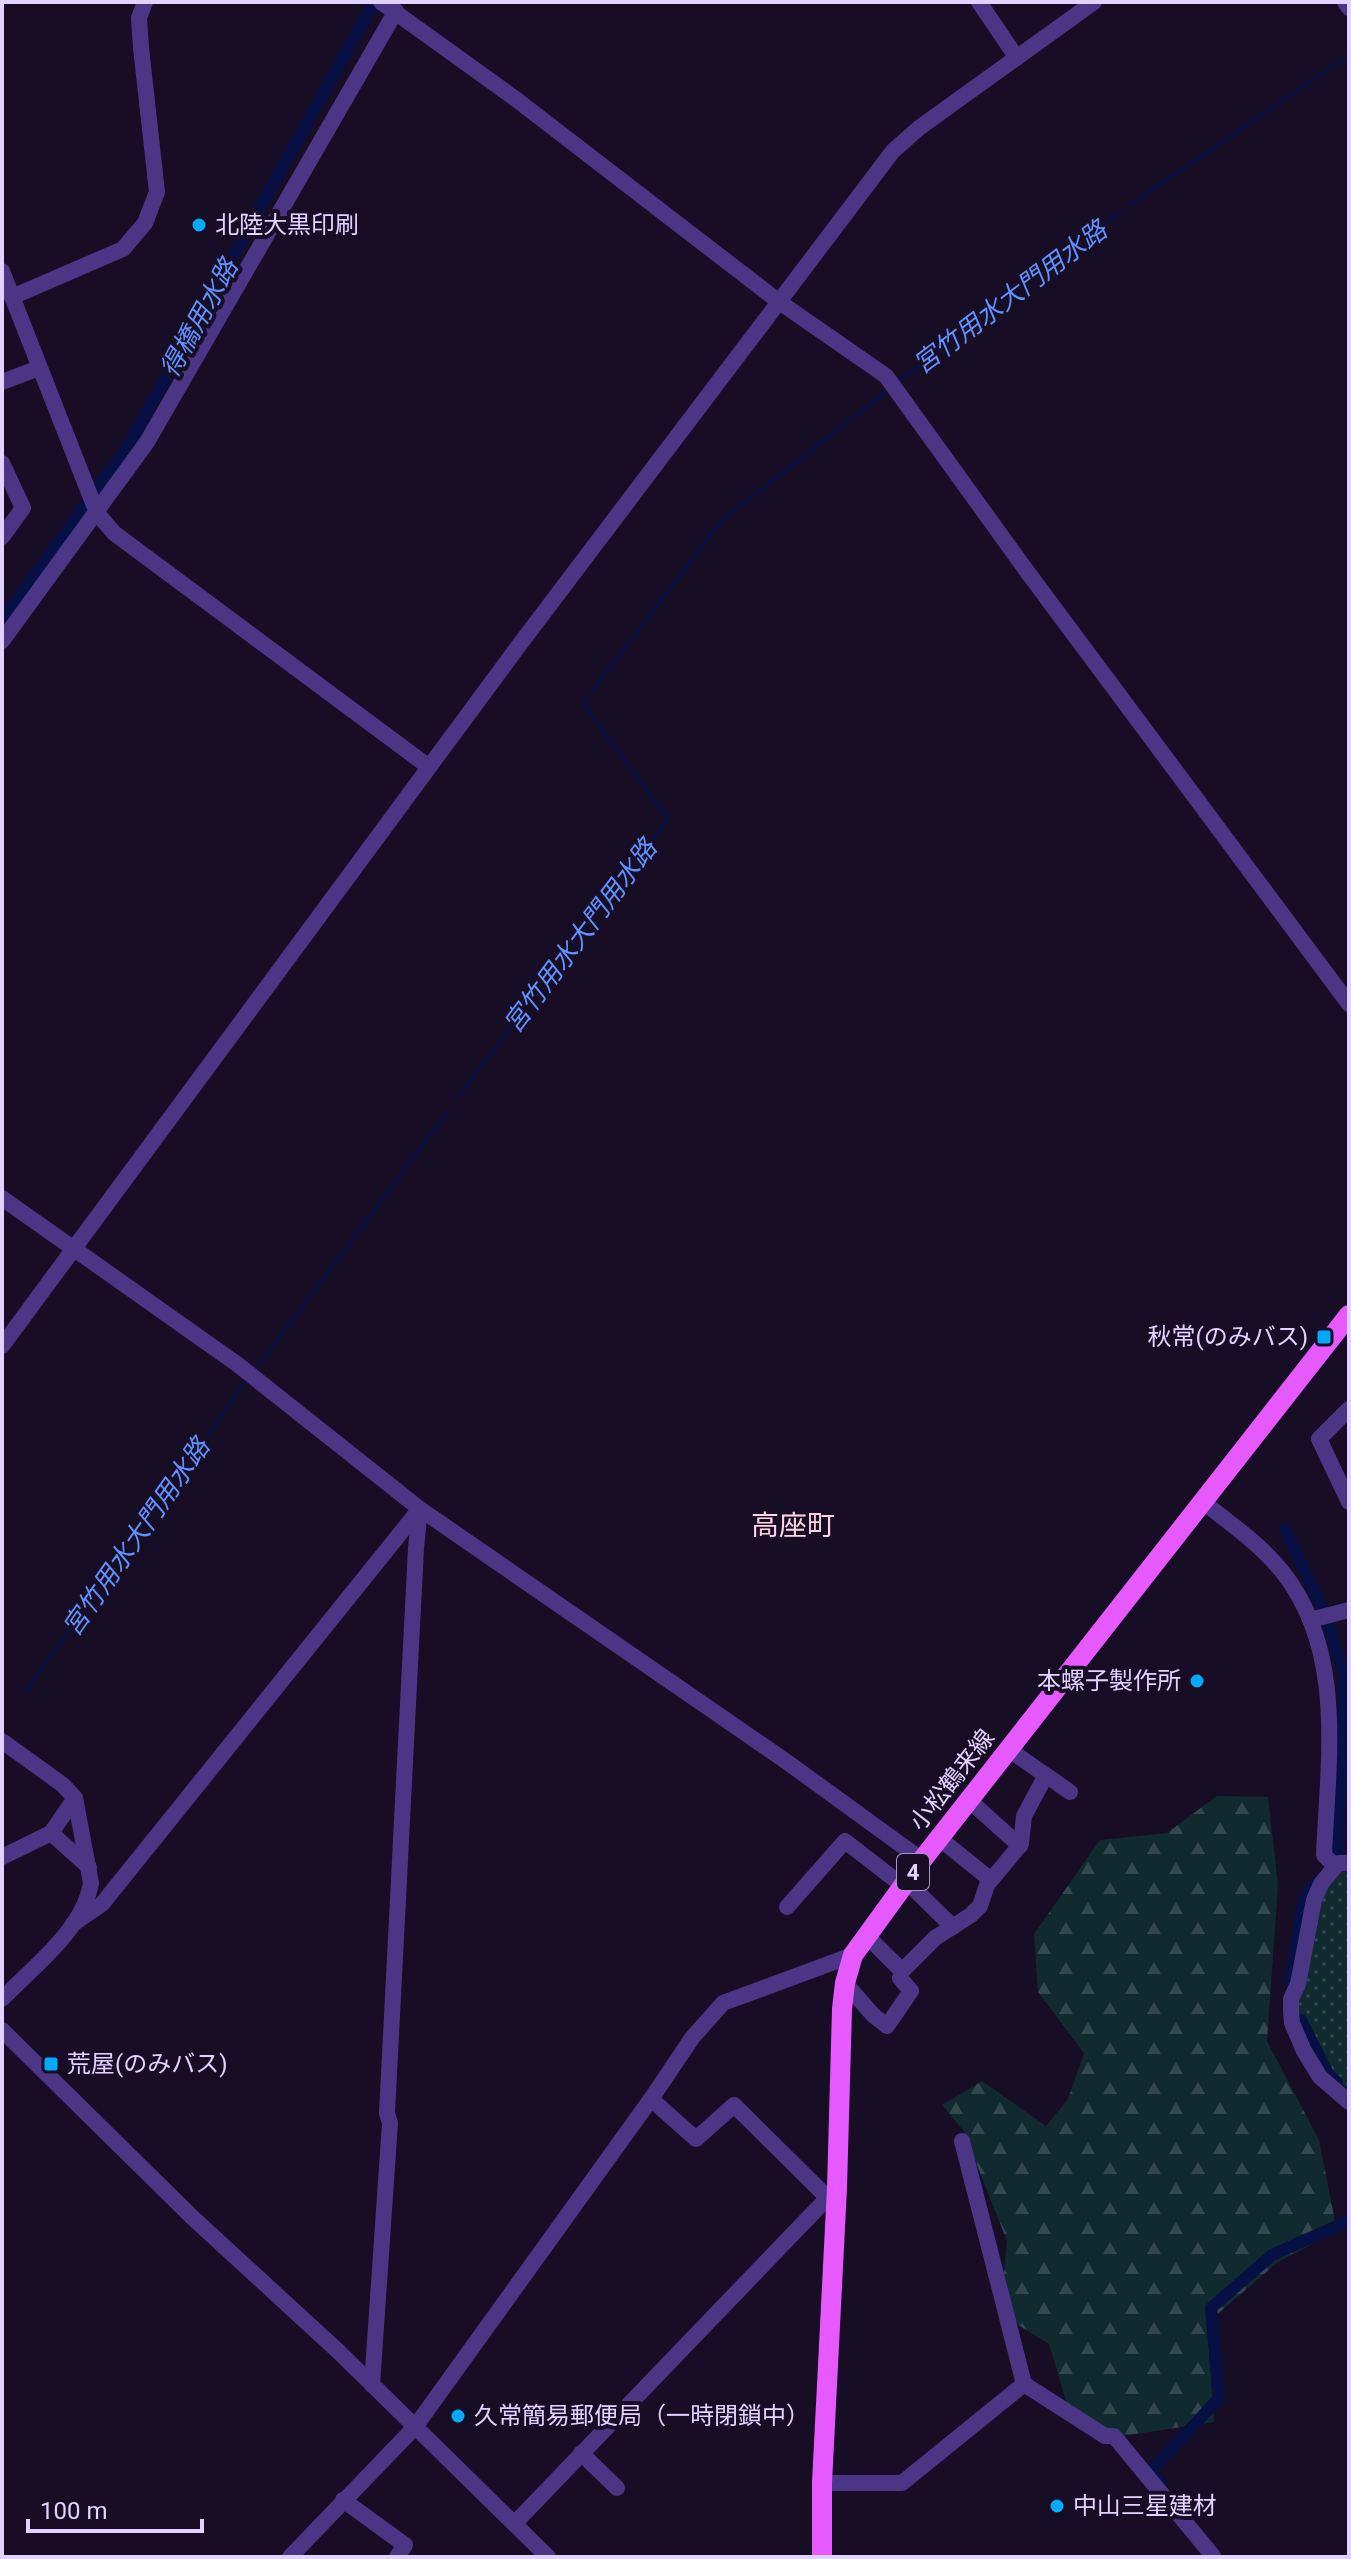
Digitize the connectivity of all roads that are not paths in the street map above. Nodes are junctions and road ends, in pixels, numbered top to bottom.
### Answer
1 (145, 2) edge
2 (979, 2) edge
3 (1094, 2) edge
4 (1345, 2) edge
5 (387, 5) edge
6 (1349, 8) edge
7 (1017, 58) junction
8 (2, 271) edge
9 (12, 297) junction
10 (778, 301) junction
11 (39, 368) junction
12 (2, 382) edge
13 (2, 463) edge
14 (93, 503) junction
15 (2, 537) edge
16 (3, 636) edge
17 (429, 767) junction
18 (1349, 1004) edge
19 (2, 1198) edge
20 (76, 1249) junction
21 (1345, 1327) edge
22 (2, 1346) edge
23 (1349, 1409) edge
24 (1202, 1501) junction
25 (1349, 1502) edge
26 (420, 1509) junction
27 (1349, 1610) edge
28 (1310, 1620) junction
29 (2, 1741) edge
30 (1008, 1749) junction
31 (1045, 1777) junction
32 (1070, 1792) dead end
33 (75, 1798) junction
34 (969, 1800) junction
35 (51, 1833) junction
36 (939, 1838) junction
37 (1020, 1846) junction
38 (2, 1857) edge
39 (922, 1860) junction
40 (1342, 1865) edge
41 (89, 1867) junction
42 (991, 1880) junction
43 (904, 1884) junction
44 (787, 1907) dead end
45 (73, 1924) junction
46 (953, 1927) junction
47 (867, 1936) junction
48 (853, 1955) junction
49 (902, 1971) junction
50 (845, 1983) junction
51 (2, 1999) edge
52 (2, 2030) edge
53 (651, 2099) junction
54 (1349, 2102) edge
55 (962, 2141) dead end
56 (833, 2193) junction
57 (1024, 2384) junction
58 (372, 2385) junction
59 (415, 2427) junction
60 (581, 2453) junction
61 (822, 2483) junction
62 (617, 2488) dead end
63 (343, 2500) junction
64 (515, 2523) junction
65 (818, 2555) edge
66 (1213, 2556) edge
67 (290, 2557) edge
68 (397, 2557) edge
69 (548, 2557) edge

1 - 9 street
2 - 7 street
3 - 7 street
4 - 6 street
5 - 10 street
5 - 14 street
7 - 10 street
8 - 9 street
9 - 11 street
10 - 17 street
10 - 18 street
11 - 12 street
11 - 14 street
13 - 15 street
14 - 16 street
14 - 17 street
17 - 20 street
19 - 20 street
20 - 22 street
20 - 26 street
21 - 24 main road, 小松鶴来線 / 4
23 - 25 street
24 - 28 street
24 - 30 main road, 小松鶴来線 / 4
26 - 39 street
26 - 45 street
26 - 58 street
27 - 28 street
28 - 40 street
29 - 33 street
30 - 31 street
30 - 34 main road, 小松鶴来線 / 4
31 - 32 street
31 - 37 street
33 - 35 street
33 - 41 street
34 - 36 main road, 小松鶴来線 / 4
34 - 37 street
35 - 38 street
35 - 41 street
36 - 39 main road, 小松鶴来線 / 4
36 - 42 street
37 - 42 street
39 - 43 main road, 小松鶴来線 / 4
40 - 54 street
41 - 45 street
42 - 46 street
43 - 44 street
43 - 46 street
43 - 47 main road, 小松鶴来線 / 4
45 - 51 street
46 - 49 street
47 - 48 main road, 小松鶴来線 / 4
47 - 49 street
48 - 50 main road, 小松鶴来線 / 4
48 - 53 street
49 - 50 street
50 - 56 main road, 小松鶴来線 / 4
52 - 58 street
53 - 56 street
53 - 59 street
55 - 57 street
56 - 60 street
56 - 61 main road, 小松鶴来線 / 4
57 - 61 street
57 - 66 street
58 - 59 street
59 - 63 street
59 - 64 street
60 - 62 street
60 - 64 street
61 - 65 main road, 小松鶴来線 / 4
63 - 67 street
63 - 68 street
64 - 69 street

